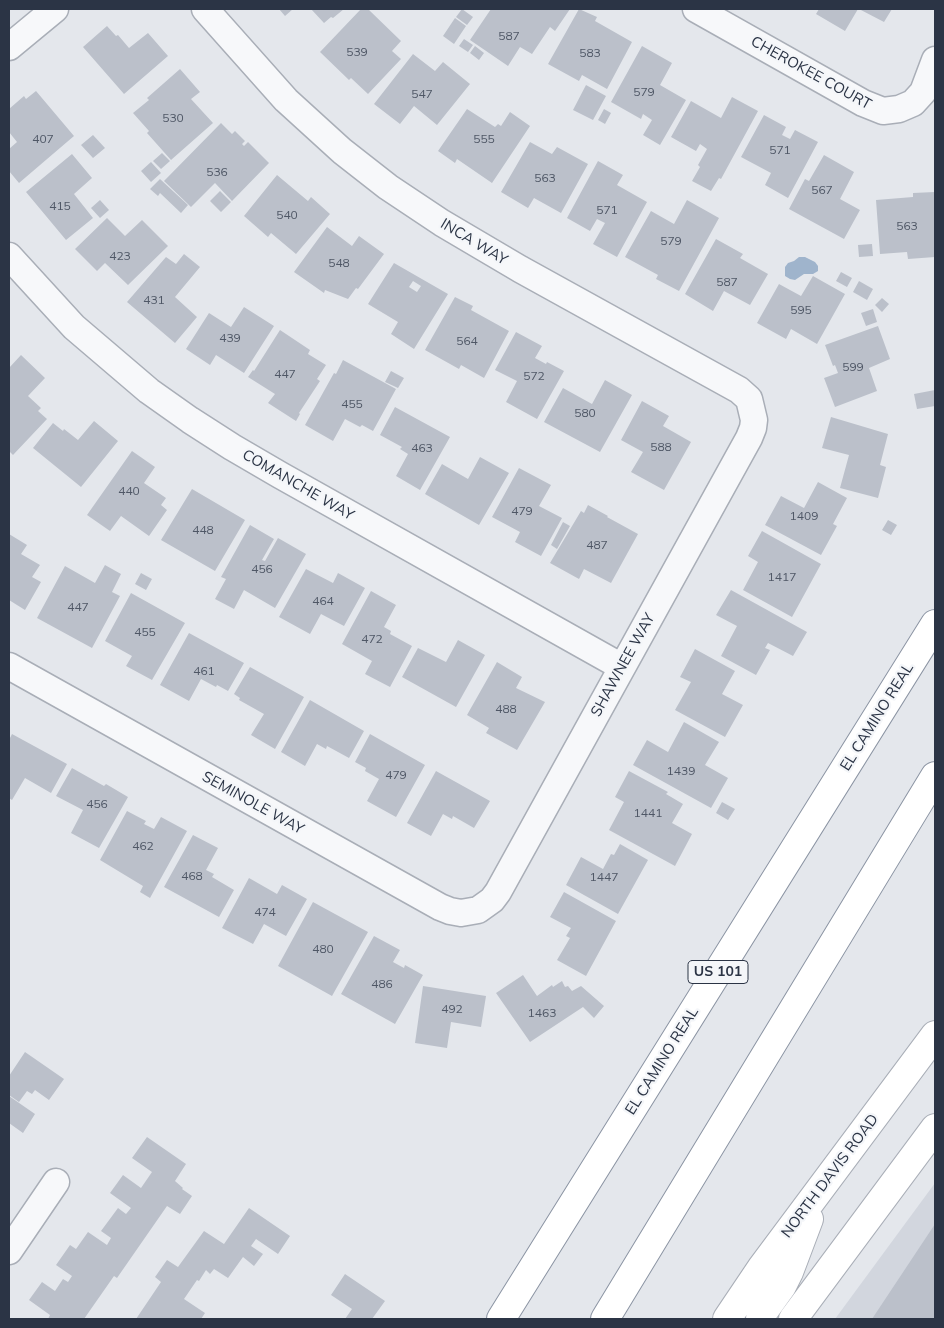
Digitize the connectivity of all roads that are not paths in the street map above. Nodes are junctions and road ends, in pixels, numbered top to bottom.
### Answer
1 (55, 9) edge
2 (205, 9) edge
3 (696, 9) edge
4 (9, 47) edge
5 (935, 60) edge
6 (9, 256) edge
7 (749, 438) joint
8 (935, 624) edge
9 (9, 666) edge
10 (622, 667) junction
11 (935, 776) edge
12 (498, 892) joint
13 (935, 1035) edge
14 (935, 1128) edge
15 (56, 1182) dead end
16 (820, 1189) junction
17 (9, 1251) edge
18 (501, 1319) edge
19 (606, 1319) edge
20 (726, 1319) edge
21 (760, 1319) edge
22 (793, 1319) edge

1 - 4 street
2 - 7 street, INCA WAY
3 - 5 street, CHEROKEE COURT
6 - 10 street, COMANCHE WAY
7 - 10 street, SHAWNEE WAY
8 - 18 main road, EL CAMINO REAL / US 101
9 - 12 street, SEMINOLE WAY
10 - 12 street, SHAWNEE WAY
11 - 19 main road
13 - 16 main road, NORTH DAVIS ROAD
14 - 22 main road
15 - 17 street
16 - 20 main road, NORTH DAVIS ROAD
16 - 21 main road

